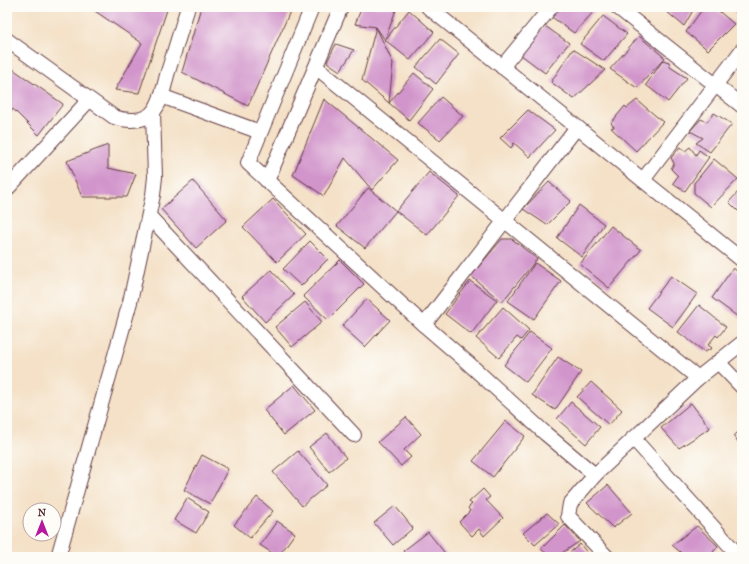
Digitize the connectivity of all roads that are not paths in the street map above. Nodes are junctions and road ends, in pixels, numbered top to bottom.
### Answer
1 (188, 7) edge
2 (312, 7) edge
3 (341, 7) edge
4 (428, 7) edge
5 (551, 7) edge
6 (617, 7) edge
7 (7, 40) edge
8 (742, 50) edge
9 (316, 67) junction
10 (502, 67) junction
11 (715, 85) junction
12 (161, 96) junction
13 (89, 100) junction
14 (742, 106) edge
15 (153, 112) junction
16 (577, 127) junction
17 (260, 132) junction
18 (643, 180) junction
19 (267, 181) junction
20 (7, 189) edge
21 (149, 216) junction
22 (504, 221) junction
23 (742, 260) edge
24 (424, 325) junction
25 (742, 343) edge
26 (718, 362) junction
27 (698, 378) junction
28 (742, 387) edge
29 (354, 435) dead end
30 (633, 438) junction
31 (595, 475) junction
32 (58, 557) edge
33 (607, 557) edge
34 (740, 557) edge

1 - 12 street
2 - 17 street
3 - 9 street
4 - 10 street
5 - 10 street
6 - 11 street
7 - 13 street
8 - 11 street
9 - 19 street
9 - 22 street
10 - 16 street
11 - 14 street
11 - 18 street
12 - 15 street
12 - 17 street
13 - 15 street
13 - 20 street
15 - 21 street
16 - 18 street
16 - 22 street
17 - 19 street
18 - 23 street
19 - 24 street
21 - 29 street
21 - 32 street
22 - 24 street
22 - 27 street
24 - 31 street
25 - 26 street
26 - 27 street
26 - 28 street
27 - 30 street
30 - 31 street
30 - 34 street
31 - 33 street

